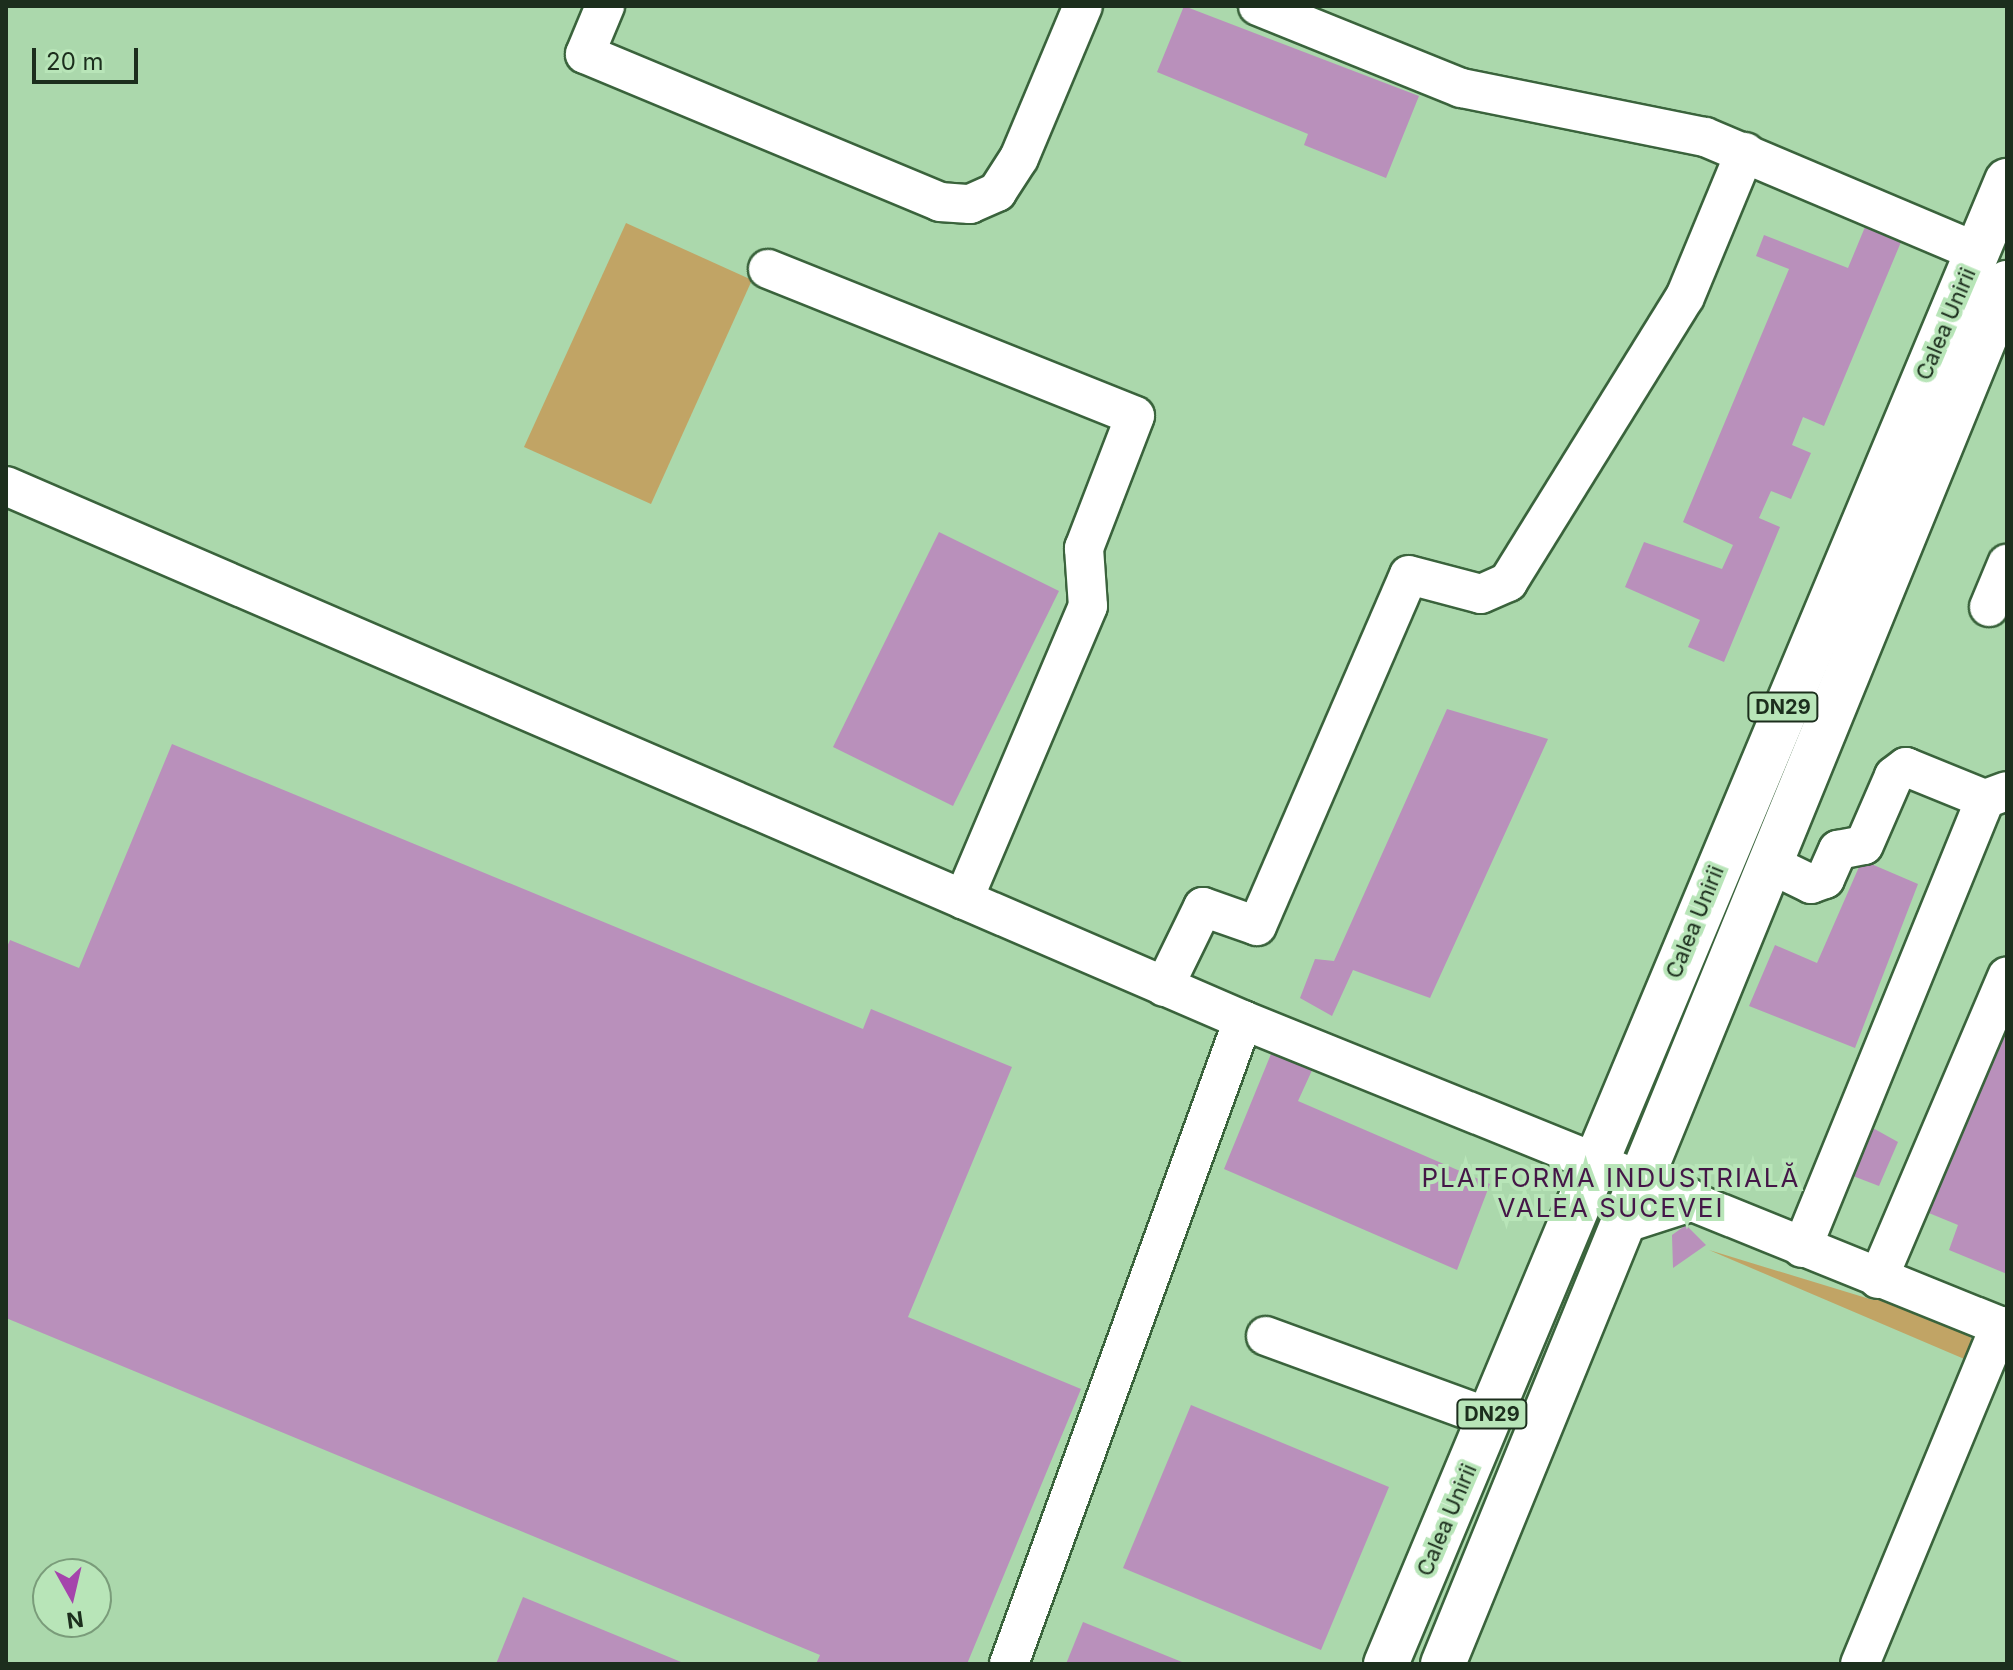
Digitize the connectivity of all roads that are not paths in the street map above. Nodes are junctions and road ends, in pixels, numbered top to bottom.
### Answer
1 (605, 6) edge
2 (1083, 6) edge
3 (1258, 6) edge
4 (1745, 152) junction
5 (2007, 181) edge
6 (1977, 252) junction
7 (768, 269) dead end
8 (2007, 283) edge
9 (6, 486) edge
10 (2007, 564) edge
11 (1989, 607) dead end
12 (1996, 795) edge
13 (1768, 863) junction
14 (963, 900) junction
15 (2007, 976) edge
16 (1164, 987) junction
17 (1243, 1020) junction
18 (1597, 1165) junction
19 (1687, 1200) joint
20 (1636, 1202) junction
21 (1802, 1248) junction
22 (1878, 1279) junction
23 (2004, 1328) edge
24 (1266, 1336) dead end
25 (1490, 1418) junction
26 (1009, 1664) edge
27 (1386, 1664) edge
28 (1443, 1664) edge
29 (1860, 1664) edge

1 - 2 lane
3 - 4 lane
4 - 6 lane
4 - 16 lane
5 - 6 main road, Calea Unirii / DN29
6 - 18 main road, Calea Unirii / DN29
7 - 14 lane
8 - 13 main road, Calea Unirii / DN29
9 - 14 lane
10 - 11 lane
12 - 13 lane
12 - 21 lane
13 - 20 main road, Calea Unirii / DN29
14 - 16 lane
15 - 22 lane
16 - 17 lane
17 - 18 lane
17 - 26 lane
18 - 20 lane
18 - 25 main road, Calea Unirii / DN29
19 - 20 main road
19 - 21 lane
20 - 28 main road, Calea Unirii / DN29
21 - 22 lane
22 - 23 lane
23 - 29 lane
24 - 25 lane
25 - 27 main road, Calea Unirii / DN29

